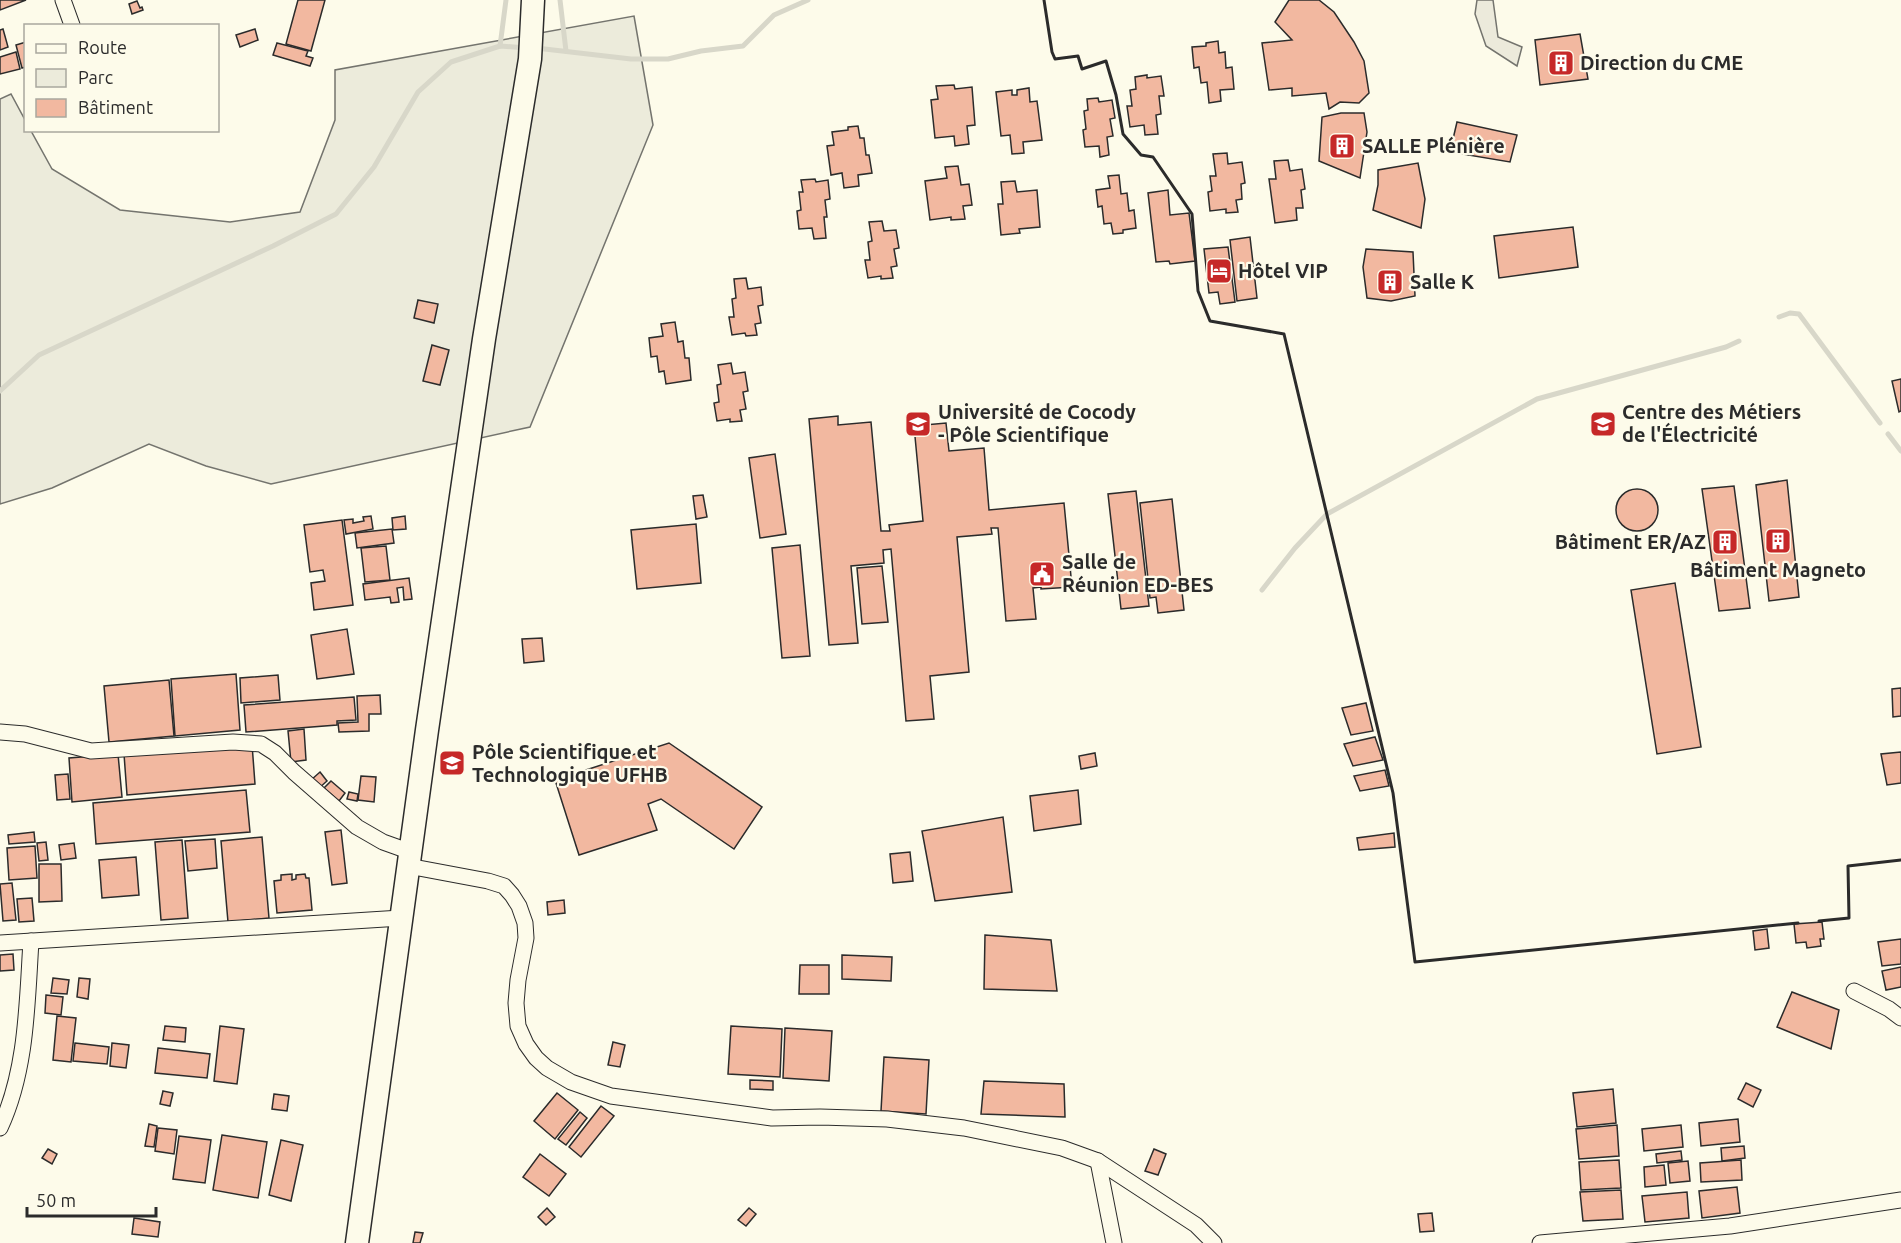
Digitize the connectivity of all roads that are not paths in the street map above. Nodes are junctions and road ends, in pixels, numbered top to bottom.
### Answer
1 (63, 0) edge
2 (532, 9) edge
3 (72, 24) edge
4 (0, 732) edge
5 (409, 859) junction
6 (400, 918) junction
7 (31, 941) junction
8 (0, 943) edge
9 (1854, 991) dead end
10 (1901, 1018) edge
11 (0, 1128) edge
12 (1098, 1161) junction
13 (1901, 1200) edge
14 (357, 1243) edge
15 (1114, 1243) edge
16 (1215, 1243) edge
17 (1540, 1243) edge

1 - 3 street
2 - 5 main road
4 - 5 street
5 - 6 main road
5 - 12 street
6 - 7 street
6 - 14 main road
7 - 8 street
7 - 11 street
9 - 10 street
12 - 15 street
12 - 16 street
13 - 17 street

